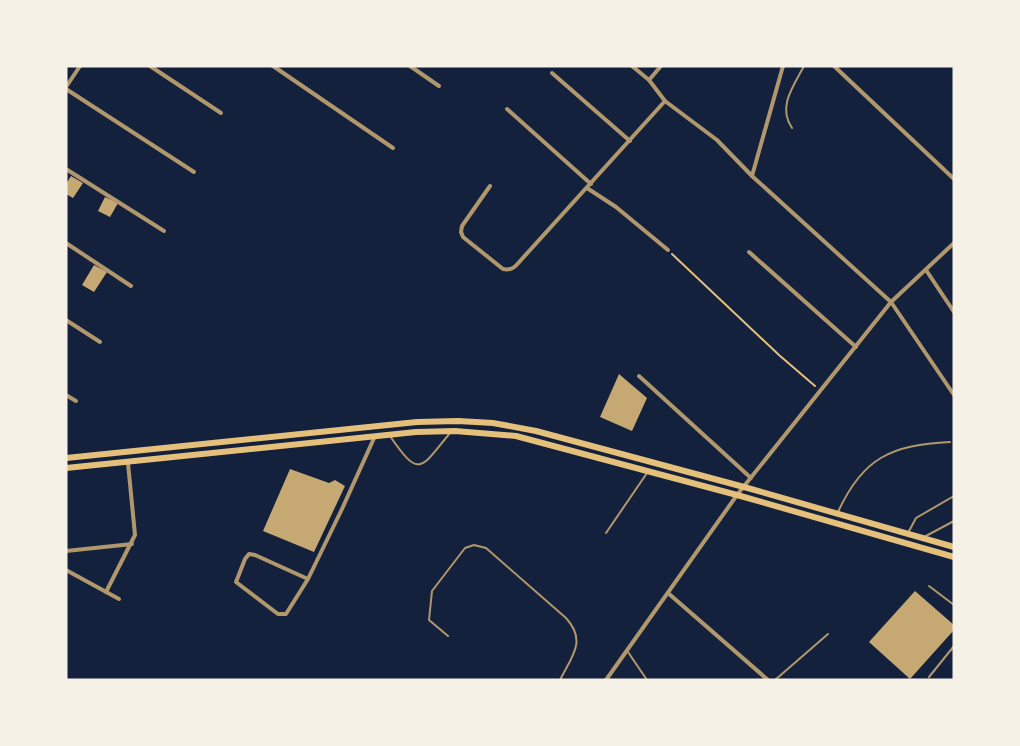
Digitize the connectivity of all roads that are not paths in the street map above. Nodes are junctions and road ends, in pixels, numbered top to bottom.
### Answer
1 (80, 66) edge
2 (150, 66) edge
3 (273, 66) edge
4 (410, 66) edge
5 (632, 66) edge
6 (661, 66) edge
7 (784, 66) edge
8 (804, 66) edge
9 (834, 66) edge
10 (552, 73) dead end
11 (649, 80) junction
12 (440, 86) dead end
13 (66, 88) edge
14 (665, 100) junction
15 (507, 110) dead end
16 (221, 113) dead end
17 (792, 128) dead end
18 (630, 141) junction
19 (393, 148) dead end
20 (66, 169) edge
21 (194, 172) dead end
22 (752, 176) junction
23 (954, 179) edge
24 (591, 184) junction
25 (490, 186) dead end
26 (587, 188) junction
27 (164, 231) dead end
28 (954, 242) edge
29 (66, 243) edge
30 (668, 250) road end
31 (749, 252) dead end
32 (926, 270) junction
33 (131, 286) dead end
34 (891, 302) junction
35 (954, 312) edge
36 (66, 320) edge
37 (100, 342) dead end
38 (856, 347) junction
39 (639, 376) dead end
40 (66, 395) edge
41 (954, 395) edge
42 (76, 401) dead end
43 (451, 431) junction
44 (388, 434) junction
45 (375, 436) junction
46 (950, 442) dead end
47 (66, 458) edge
48 (128, 463) junction
49 (66, 468) edge
50 (648, 471) junction
51 (751, 478) junction
52 (744, 487) junction
53 (737, 495) junction
54 (954, 496) edge
55 (837, 514) junction
56 (954, 521) edge
57 (606, 533) dead end
58 (907, 534) junction
59 (922, 538) junction
60 (132, 544) junction
61 (954, 547) edge
62 (66, 551) edge
63 (954, 557) edge
64 (66, 570) edge
65 (308, 579) junction
66 (929, 586) dead end
67 (106, 592) junction
68 (668, 593) junction
69 (119, 599) dead end
70 (954, 606) edge
71 (828, 634) dead end
72 (448, 636) dead end
73 (954, 646) edge
74 (627, 650) junction
75 (929, 677) dead end
76 (560, 680) edge
77 (606, 680) edge
78 (647, 680) edge
79 (768, 680) edge
80 (775, 680) edge

1 - 13 street
2 - 16 street
3 - 19 street
4 - 12 street
5 - 11 street
6 - 11 street
7 - 22 street
8 - 17 lane
9 - 23 street
10 - 18 street
11 - 14 street
13 - 21 street
14 - 18 street
14 - 22 street
15 - 24 street
18 - 24 street
20 - 27 street
22 - 34 street
24 - 26 street
25 - 26 street
26 - 30 street
28 - 32 street
29 - 33 street
31 - 38 street
32 - 34 street
32 - 35 street
34 - 38 street
34 - 41 street
36 - 37 street
38 - 51 street
39 - 51 street
40 - 42 street
43 - 44 highway
43 - 44 lane
43 - 50 highway
44 - 45 highway
45 - 48 highway
45 - 65 street
46 - 55 lane
47 - 52 highway
48 - 49 highway
48 - 60 street
50 - 53 highway
50 - 57 lane
51 - 52 street
52 - 53 street
52 - 55 highway
53 - 63 highway
53 - 68 street
54 - 58 lane
55 - 58 highway
56 - 59 lane
58 - 59 highway
59 - 61 highway
60 - 62 street
60 - 67 street
64 - 67 street
65 - 65 street
66 - 70 lane
67 - 69 street
68 - 74 street
68 - 79 street
71 - 80 lane
72 - 76 lane
73 - 75 lane
74 - 77 street
74 - 78 lane

